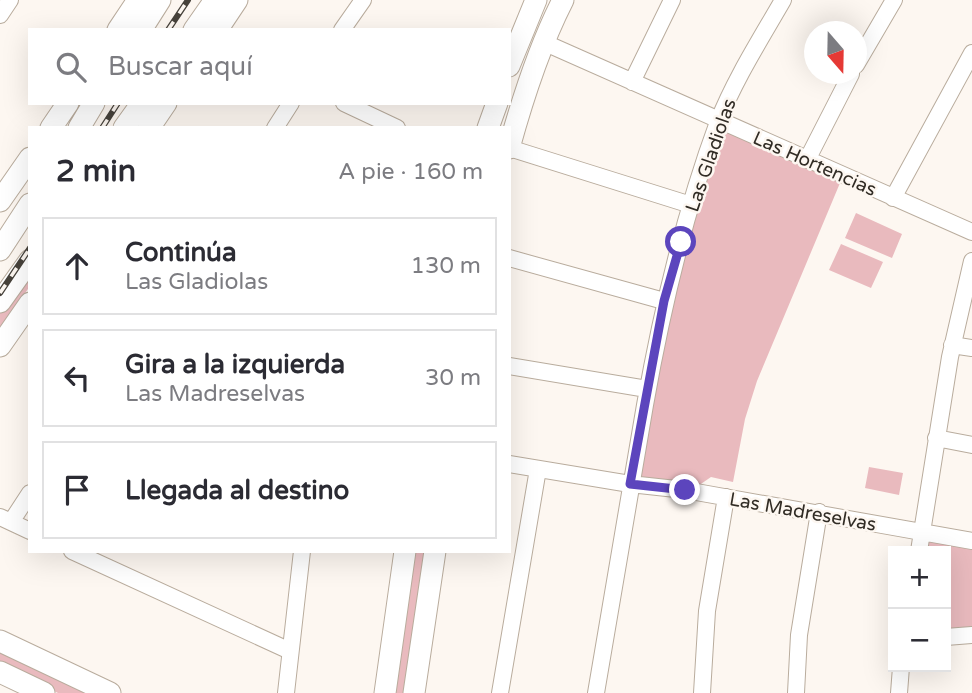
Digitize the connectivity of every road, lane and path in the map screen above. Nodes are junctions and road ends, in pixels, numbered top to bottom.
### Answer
1 (10, 0) edge
2 (138, 0) edge
3 (160, 0) edge
4 (215, 0) edge
5 (237, 0) edge
6 (363, 0) edge
7 (536, 0) edge
8 (563, 0) edge
9 (672, 0) edge
10 (783, 0) edge
11 (894, 0) edge
12 (0, 15) edge
13 (224, 27) edge
14 (119, 28) edge
15 (142, 28) edge
16 (195, 28) edge
17 (343, 28) edge
18 (543, 43) junction
19 (867, 46) edge
20 (972, 53) edge
21 (511, 61) edge
22 (632, 82) junction
23 (846, 84) edge
24 (67, 105) edge
25 (93, 105) edge
26 (141, 105) edge
27 (165, 105) edge
28 (290, 105) edge
29 (348, 105) edge
30 (496, 105) edge
31 (719, 121) junction
32 (52, 126) edge
33 (80, 126) edge
34 (125, 126) edge
35 (150, 126) edge
36 (276, 126) edge
37 (393, 126) edge
38 (489, 126) edge
39 (511, 141) edge
40 (511, 149) edge
41 (807, 160) junction
42 (28, 161) edge
43 (1, 198) edge
44 (892, 198) junction
45 (691, 205) junction
46 (27, 209) edge
47 (972, 232) edge
48 (0, 250) edge
49 (511, 259) edge
50 (972, 261) edge
51 (28, 263) edge
52 (664, 301) junction
53 (0, 302) edge
54 (28, 306) edge
55 (952, 345) junction
56 (0, 346) edge
57 (972, 348) edge
58 (511, 366) edge
59 (647, 389) junction
60 (936, 438) junction
61 (972, 444) edge
62 (511, 464) edge
63 (538, 469) junction
64 (630, 484) junction
65 (28, 495) edge
66 (726, 497) junction
67 (819, 512) junction
68 (5, 519) edge
69 (28, 530) edge
70 (922, 533) junction
71 (972, 541) edge
72 (920, 546) edge
73 (76, 553) edge
74 (302, 553) edge
75 (405, 553) edge
76 (435, 553) edge
77 (972, 635) edge
78 (951, 637) edge
79 (0, 641) edge
80 (290, 651) junction
81 (901, 672) edge
82 (0, 673) edge
83 (44, 693) edge
84 (110, 693) edge
85 (286, 693) edge
86 (385, 693) edge
87 (414, 693) edge
88 (500, 693) edge
89 (596, 693) edge
90 (702, 693) edge
91 (796, 693) edge
92 (899, 693) edge

1 - 12 street
2 - 14 main road
3 - 15 main road
4 - 16 main road
5 - 13 main road
6 - 17 street
7 - 21 main road
8 - 18 main road
9 - 22 street
10 - 31 street, Las Gladiolas
11 - 19 street
18 - 22 street, Las Hortencias
18 - 39 main road
20 - 44 street
22 - 31 street, Las Hortencias
23 - 41 street
24 - 32 main road
25 - 33 main road
26 - 34 main road
27 - 35 main road
28 - 36 street
29 - 37 street
30 - 38 main road
31 - 41 street, Las Hortencias
31 - 45 street, Las Gladiolas
40 - 45 street
41 - 44 street, Las Hortencias
42 - 43 main road
43 - 46 street
44 - 47 street, Las Hortencias
45 - 52 street, Las Gladiolas
46 - 48 main road
49 - 52 street
50 - 55 street
51 - 53 main road
52 - 59 street, Las Gladiolas
54 - 56 main road
55 - 57 street
55 - 60 street
58 - 59 street
59 - 64 street, Las Gladiolas
60 - 61 street
60 - 70 street
62 - 63 street, Las Madreselvas
63 - 64 street, Las Madreselvas
63 - 88 street
64 - 66 street, Las Madreselvas
64 - 89 street, Las Gladiolas
65 - 68 street
66 - 67 street, Las Madreselvas
66 - 90 street
67 - 70 street, Las Madreselvas
67 - 91 street
68 - 69 street
70 - 71 street, Las Madreselvas
70 - 72 street
73 - 80 street
74 - 80 street
75 - 86 main road
76 - 87 main road
77 - 78 street
79 - 84 main road
80 - 85 street
81 - 92 street
82 - 83 main road

